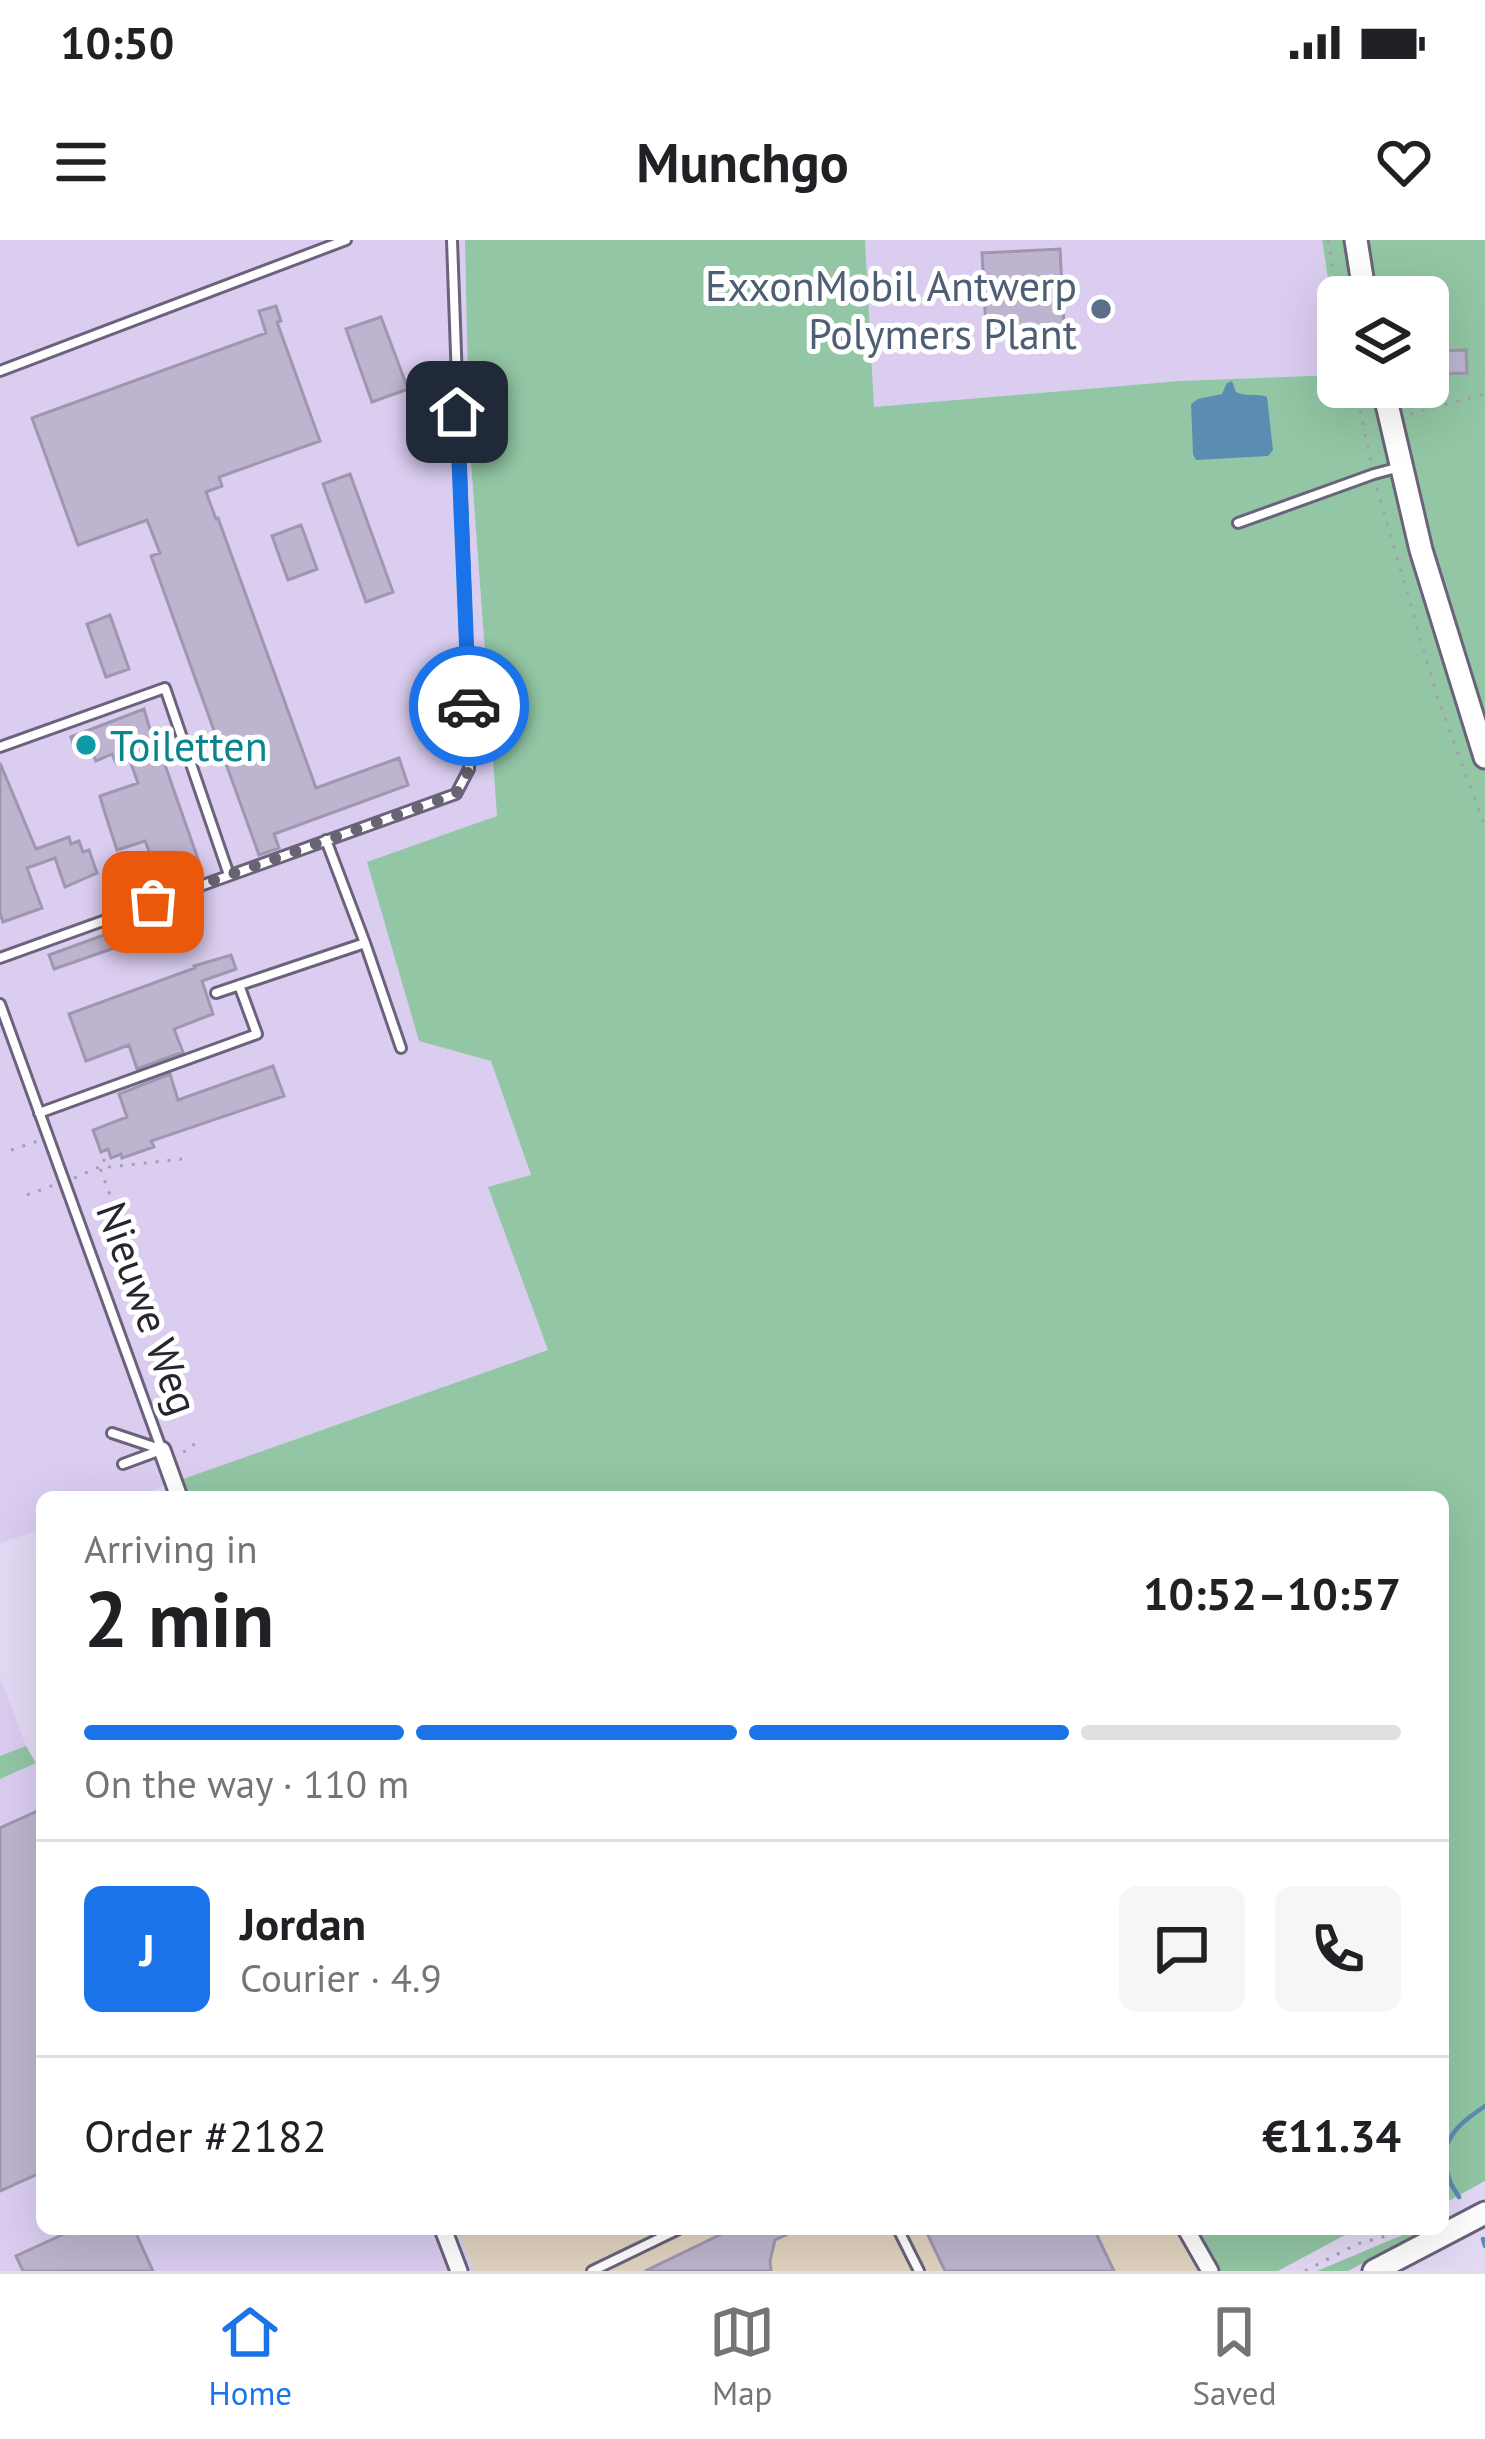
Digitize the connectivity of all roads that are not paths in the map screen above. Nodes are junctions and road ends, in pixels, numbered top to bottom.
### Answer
1 (346, 240) edge
2 (452, 240) edge
3 (1356, 240) edge
4 (1362, 276) edge
5 (0, 371) edge
6 (1388, 408) edge
7 (1402, 467) junction
8 (1238, 523) dead end
9 (0, 747) edge
10 (1485, 757) edge
11 (326, 840) junction
12 (230, 875) junction
13 (365, 944) junction
14 (0, 958) edge
15 (239, 986) junction
16 (216, 993) dead end
17 (0, 1004) edge
18 (401, 1048) dead end
19 (39, 1113) junction
20 (112, 1433) dead end
21 (162, 1450) junction
22 (123, 1464) dead end
23 (177, 1491) edge
24 (1485, 2212) edge
25 (1449, 2231) edge
26 (445, 2235) edge
27 (667, 2235) edge
28 (901, 2235) edge
29 (1189, 2235) edge
30 (1442, 2235) edge
31 (459, 2271) edge
32 (592, 2271) edge
33 (919, 2271) edge
34 (1210, 2271) edge
35 (1374, 2271) edge

1 - 5 lane
2 - 11 lane
3 - 4 street
6 - 7 street
7 - 8 lane
7 - 10 street
9 - 12 lane
11 - 12 lane
11 - 13 lane
12 - 14 lane
13 - 15 lane
13 - 18 lane
15 - 16 lane
15 - 19 lane
17 - 19 lane, Nieuwe Weg
19 - 21 lane, Nieuwe Weg
20 - 21 lane
21 - 22 lane
21 - 23 street, Nieuwe Weg
24 - 25 street
26 - 31 street
27 - 32 lane
28 - 33 lane
29 - 34 street
30 - 35 street

